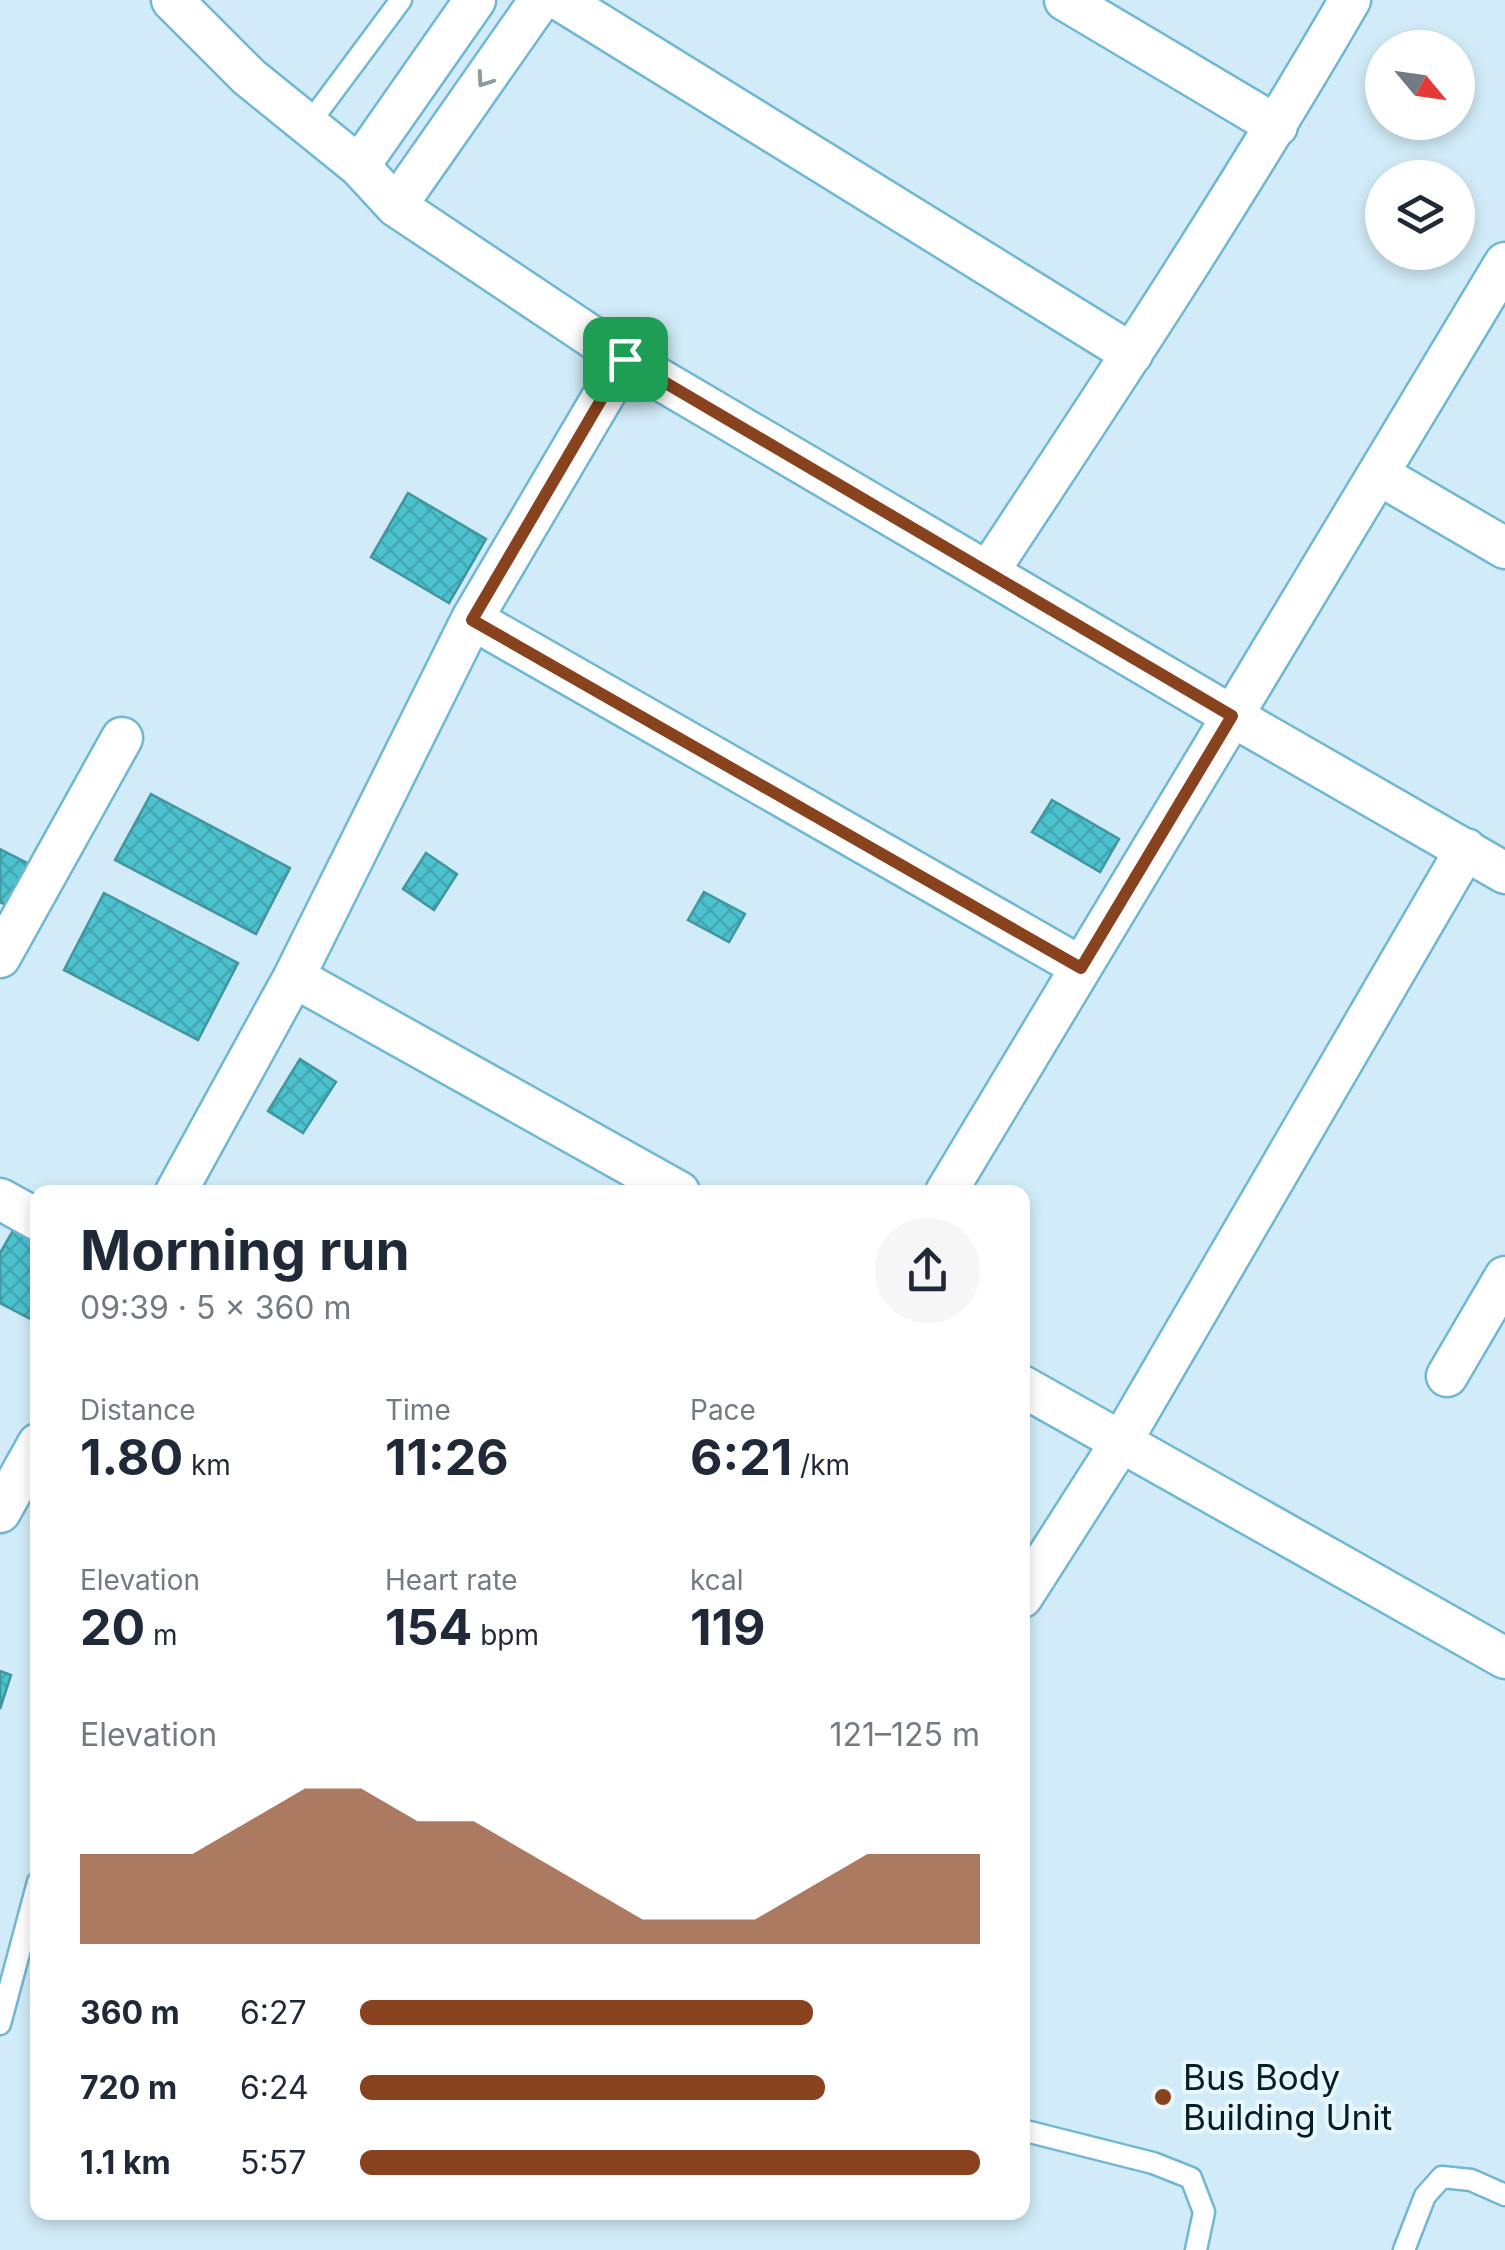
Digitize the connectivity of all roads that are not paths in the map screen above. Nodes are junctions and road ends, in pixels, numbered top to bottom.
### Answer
1 (172, 0) edge
2 (401, 0) edge
3 (475, 0) edge
4 (540, 0) edge
5 (560, 0) edge
6 (1065, 0) edge
7 (1350, 0) edge
8 (308, 125) junction
9 (1277, 126) junction
10 (358, 166) junction
11 (396, 206) junction
12 (1500, 283) edge
13 (1132, 354) junction
14 (625, 359) junction
15 (1378, 474) junction
16 (1505, 548) edge
17 (988, 572) junction
18 (472, 620) junction
19 (1232, 716) junction
20 (122, 738) dead end
21 (1466, 849) junction
22 (1505, 872) edge
23 (0, 957) edge
24 (1081, 968) junction
25 (294, 977) junction
26 (180, 1185) edge
27 (666, 1185) edge
28 (950, 1185) edge
29 (0, 1199) edge
30 (30, 1216) edge
31 (1505, 1278) edge
32 (1447, 1376) dead end
33 (1030, 1391) edge
34 (1121, 1442) junction
35 (30, 1458) edge
36 (0, 1512) edge
37 (1030, 1584) edge
38 (1505, 1658) edge
39 (30, 1912) edge
40 (0, 2024) edge
41 (1030, 2132) edge
42 (1505, 2195) edge
43 (1196, 2250) edge
44 (1404, 2250) edge

1 - 8 street
2 - 8 lane
3 - 10 street
4 -> 11 street
5 - 13 street
6 - 9 street
7 - 9 street
8 - 10 street
9 - 13 street
10 - 11 street
11 - 14 street
12 - 15 street
13 - 17 street
14 - 17 street
14 - 18 street
15 - 16 street
15 - 19 street
17 - 19 street
18 - 24 street
18 - 25 street
19 - 21 street
19 - 24 street
20 - 23 street
21 - 22 street
21 - 34 street
24 - 28 street
25 - 26 street
25 - 27 street
29 - 30 street
31 - 32 street
33 - 34 street
34 - 37 street
34 - 38 street
35 - 36 street
39 - 40 lane
41 - 43 lane
42 - 44 lane

